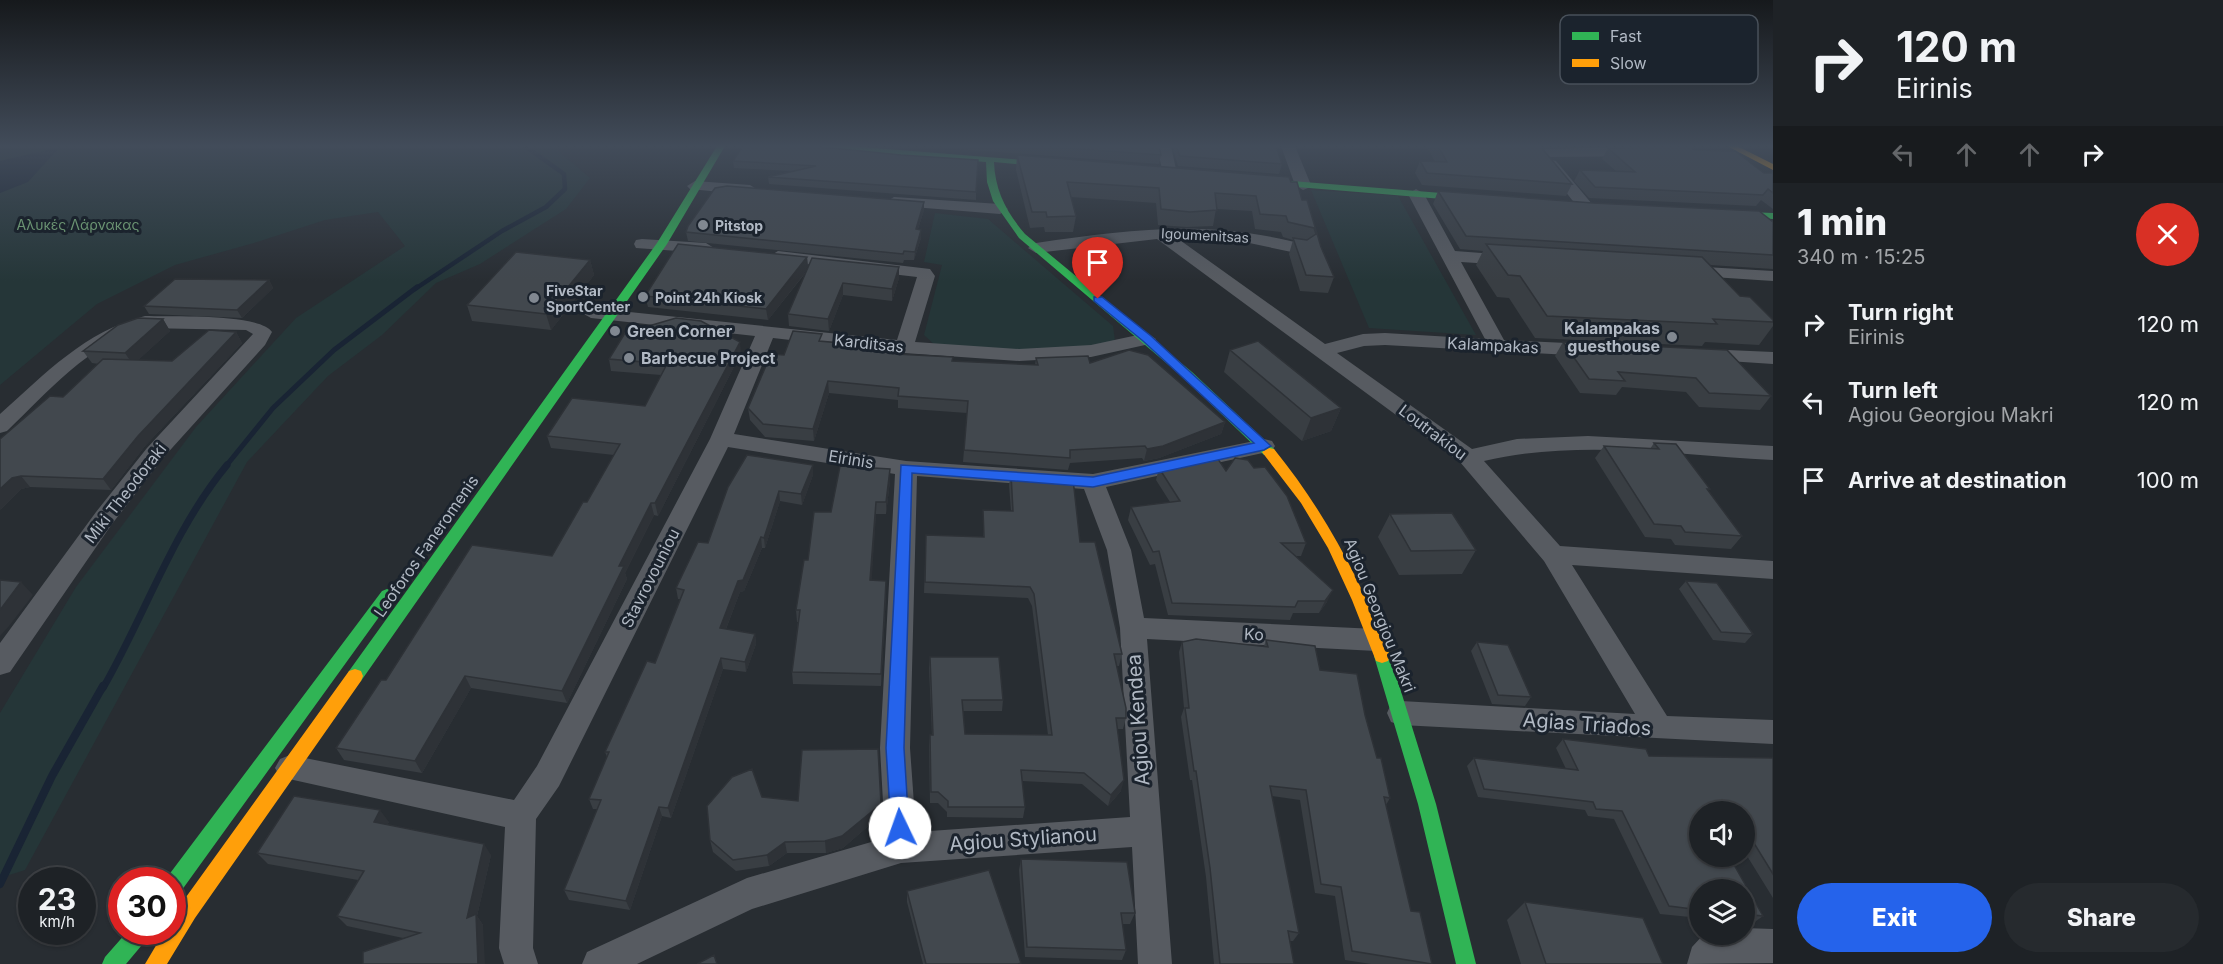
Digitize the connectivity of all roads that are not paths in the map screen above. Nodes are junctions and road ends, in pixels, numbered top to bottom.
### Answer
1 (677, 191) edge
2 (691, 191) edge
3 (993, 191) edge
4 (1379, 191) edge
5 (1576, 191) edge
6 (1416, 194) junction
7 (675, 195) dead end
8 (1496, 200) edge
9 (882, 201) edge
10 (1563, 205) edge
11 (1591, 207) joint
12 (1000, 209) junction
13 (1709, 214) edge
14 (1754, 216) junction
15 (1773, 216) edge
16 (1158, 232) junction
17 (1773, 232) edge
18 (647, 243) junction
19 (1036, 248) junction
20 (1301, 249) edge
21 (728, 251) edge
22 (762, 254) edge
23 (1450, 256) junction
24 (1522, 261) edge
25 (1665, 270) edge
26 (1773, 276) edge
27 (596, 313) junction
28 (766, 333) junction
29 (1147, 339) junction
30 (1498, 346) junction
31 (904, 347) junction
32 (1322, 351) junction
33 (1605, 351) edge
34 (1689, 355) edge
35 (1773, 358) edge
36 (0, 426) edge
37 (721, 439) junction
38 (1264, 446) junction
39 (1773, 453) edge
40 (1468, 457) junction
41 (906, 468) junction
42 (1093, 482) junction
43 (1553, 555) junction
44 (1773, 570) edge
45 (395, 583) dead end
46 (1133, 628) junction
47 (1376, 640) junction
48 (0, 664) edge
49 (1401, 712) junction
50 (1659, 728) junction
51 (1773, 732) edge
52 (291, 768) junction
53 (521, 816) junction
54 (1145, 831) junction
55 (901, 848) junction
56 (186, 868) edge
57 (129, 945) edge
58 (1764, 945) edge
59 (112, 964) edge
60 (155, 964) edge
61 (521, 964) edge
62 (599, 964) edge
63 (1155, 964) edge
64 (1466, 964) edge
65 (1704, 964) edge

1 - 7 street
2 - 18 street, Leoforos Faneromenis
3 - 12 street, Agiou Georgiou Makri
4 - 6 street
5 - 11 street
6 - 8 street
6 - 23 street
9 - 12 street
10 - 11 street
12 - 19 street, Agiou Georgiou Makri
13 - 14 street
14 - 15 street
14 - 17 street
16 - 19 street, Igoumenitsas
16 - 20 street, Igoumenitsas
16 - 32 street, Loutrakiou
18 - 21 street
18 - 27 street, Leoforos Faneromenis
19 - 29 street, Agiou Georgiou Makri
22 - 31 street
23 - 24 street
23 - 30 street
25 - 26 street
27 - 28 street, Karditsas
27 - 52 street, Leoforos Faneromenis
28 - 31 street, Karditsas
28 - 37 street, Stavrovouniou
29 - 31 street, Karditsas
29 - 38 street, Agiou Georgiou Makri
30 - 32 street, Kalampakas
30 - 33 street, Kalampakas
32 - 40 street, Loutrakiou
34 - 35 street
36 - 48 street, Miki Theodoraki
37 - 41 street, Eirinis
37 - 53 street, Stavrovouniou
38 - 42 street, Eirinis
38 - 47 street, Agiou Georgiou Makri
39 - 40 street
40 - 43 street, Loutrakiou
41 - 42 street, Eirinis
41 - 55 street
42 - 46 street, Agiou Kendea
43 - 44 street
43 - 50 street, Loutrakiou
45 - 56 street, Leoforos Faneromenis
46 - 47 street, Ko
46 - 54 street, Agiou Kendea
47 - 49 street, Agiou Georgiou Makri
49 - 50 street, Agias Triados
49 - 64 street, Agiou Georgiou Makri
50 - 51 street, Agias Triados
52 - 53 street
52 - 60 street, Leoforos Faneromenis
53 - 61 street
54 - 55 street, Agiou Stylianou
54 - 63 street, Agiou Kendea
55 - 62 street, Agiou Stylianou
57 - 59 street
58 - 65 street

